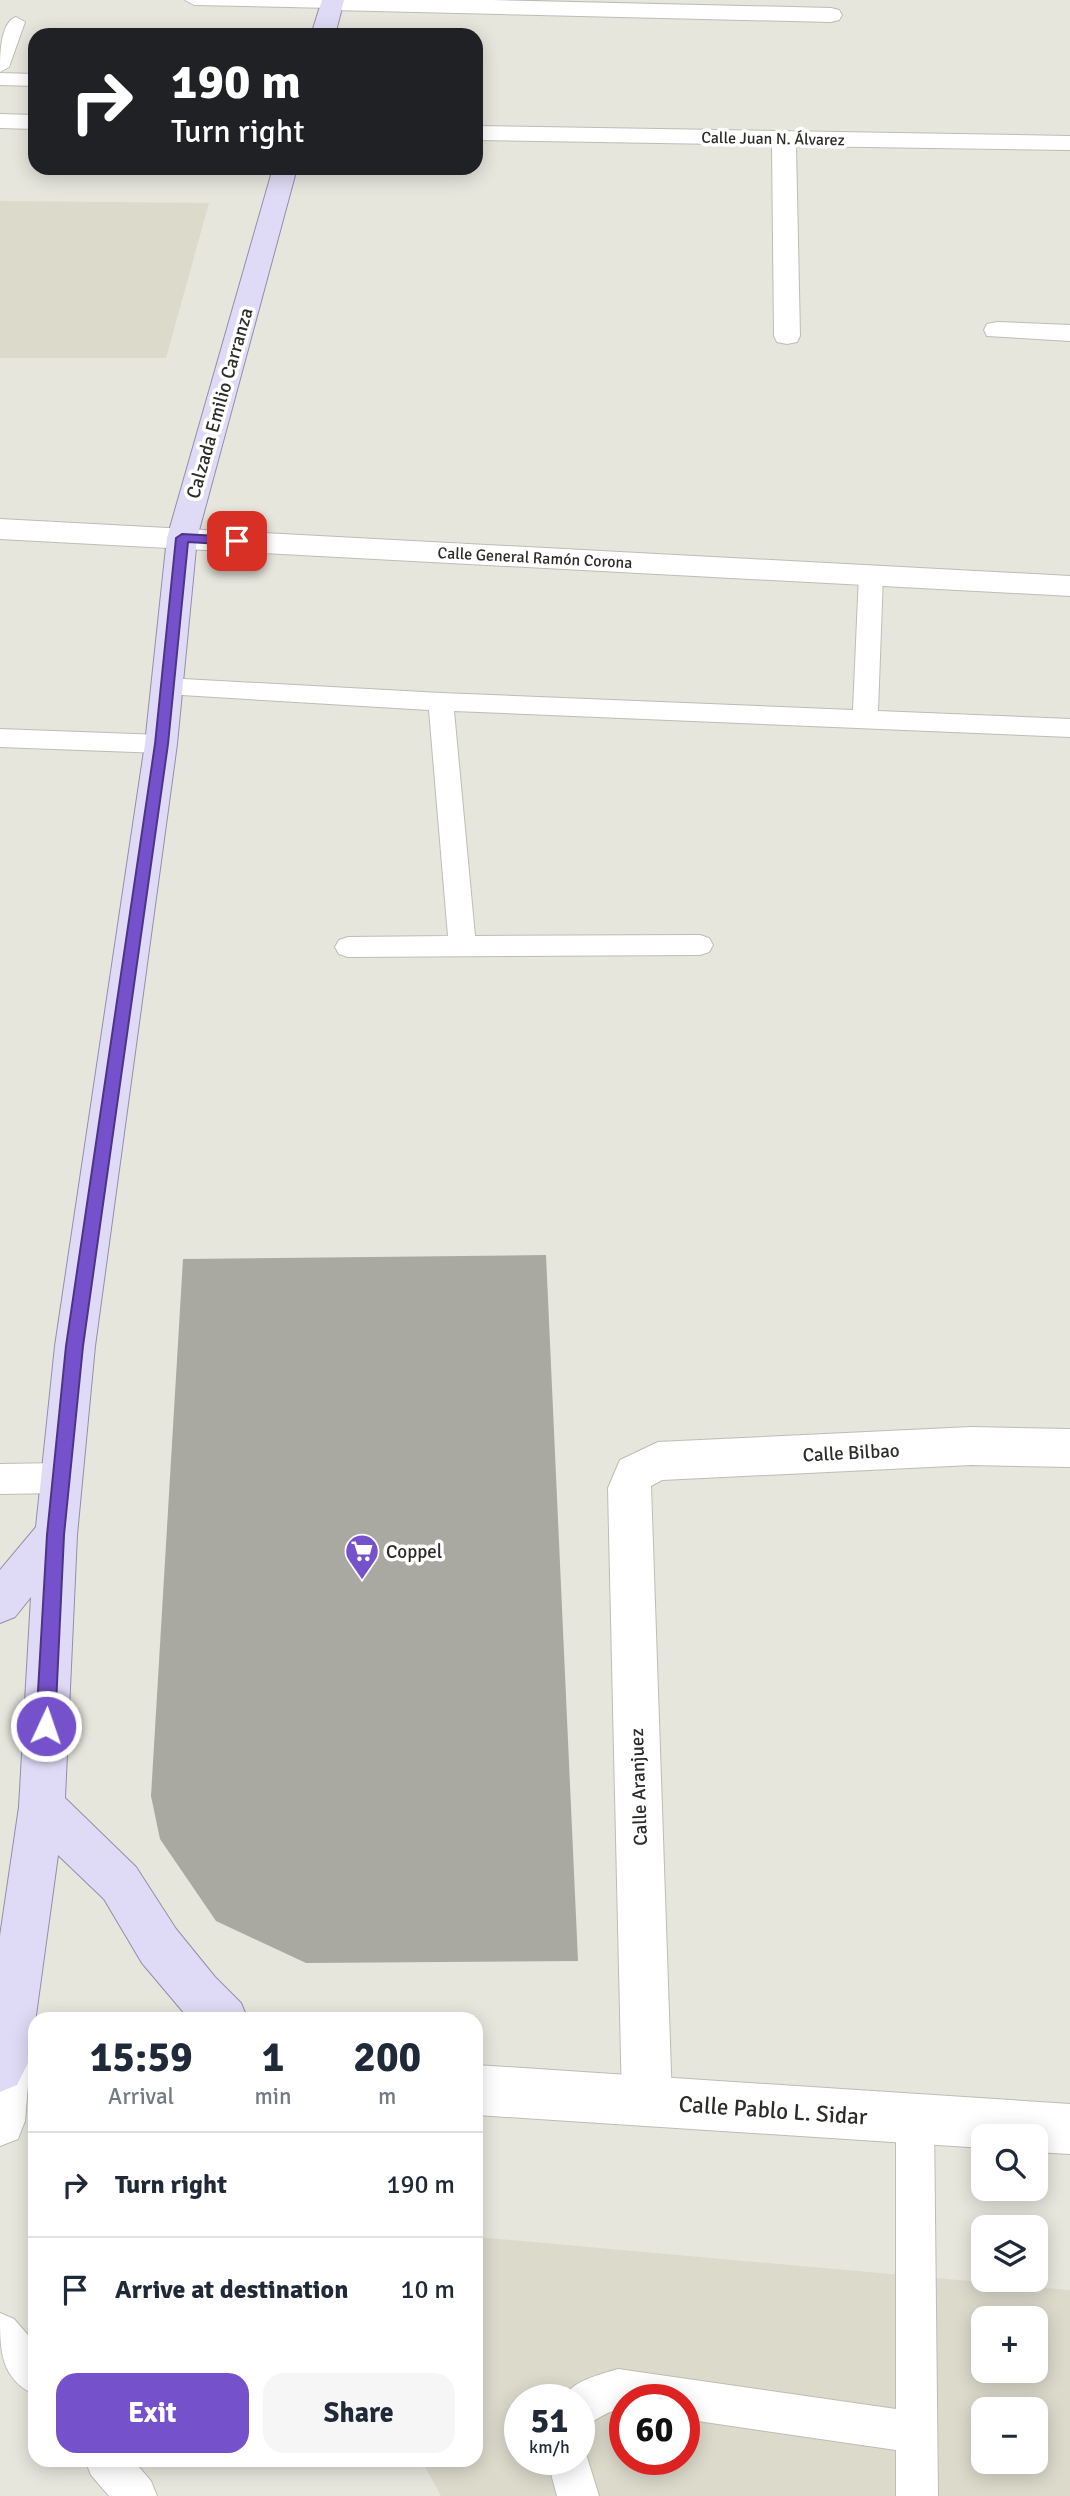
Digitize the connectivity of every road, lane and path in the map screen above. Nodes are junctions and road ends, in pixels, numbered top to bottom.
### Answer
1 (194, 0) edge
2 (332, 2) edge
3 (456, 2) edge
4 (664, 5) edge
5 (763, 7) edge
6 (831, 15) dead end
7 (16, 22) dead end
8 (325, 28) edge
9 (0, 67) edge
10 (0, 79) edge
11 (28, 80) edge
12 (0, 121) edge
13 (28, 122) edge
14 (483, 133) edge
15 (784, 138) junction
16 (1070, 143) edge
17 (283, 175) edge
18 (996, 330) dead end
19 (1070, 333) edge
20 (788, 336) dead end
21 (0, 529) edge
22 (182, 538) junction
23 (872, 575) junction
24 (1070, 586) edge
25 (165, 686) junction
26 (441, 702) junction
27 (865, 720) junction
28 (1070, 728) edge
29 (0, 738) edge
30 (161, 744) junction
31 (462, 945) junction
32 (699, 945) dead end
33 (348, 947) dead end
34 (1070, 1448) edge
35 (635, 1473) joint
36 (62, 1478) junction
37 (0, 1479) edge
38 (56, 1535) junction
39 (0, 1602) edge
40 (41, 1807) junction
41 (215, 2012) edge
42 (10, 2062) edge
43 (483, 2090) edge
44 (647, 2101) junction
45 (915, 2119) junction
46 (0, 2121) edge
47 (1070, 2129) edge
48 (0, 2333) edge
49 (28, 2367) edge
50 (595, 2398) edge
51 (918, 2433) junction
52 (112, 2467) edge
53 (572, 2475) edge
54 (136, 2496) edge
55 (578, 2496) edge
56 (916, 2496) edge

1 - 2 lane
2 - 3 street
2 - 8 main road
3 - 4 street
4 - 5 street
5 - 6 street
7 - 9 lane
10 - 11 lane
12 - 13 street
14 - 15 street, Calle Juan N. Álvarez
15 - 16 street, Calle Juan N. Álvarez
15 - 20 street
17 - 22 main road, Calzada Emilio Carranza
18 - 19 street
21 - 22 street, Calle General Ramón Corona
22 - 23 street, Calle General Ramón Corona
22 - 25 main road, Calzada Emilio Carranza
23 - 24 street, Calle General Ramón Corona
23 - 27 lane
25 - 26 lane
25 - 30 main road, Calzada Emilio Carranza
26 - 27 lane
26 - 31 lane
27 - 28 lane
29 - 30 lane
30 - 36 main road, Calzada Emilio Carranza
31 - 32 lane
31 - 33 lane
34 - 35 street, Calle Bilbao
35 - 44 street, Calle Aranjuez
36 - 37 lane
36 - 38 main road, Calzada Emilio Carranza
38 - 39 main road
38 - 40 main road, Calzada Emilio Carranza
40 - 41 main road
40 - 42 main road, Calzada Emilio Carranza
42 - 46 street
43 - 44 street, Calle Pablo L. Sidar
44 - 45 street, Calle Pablo L. Sidar
45 - 47 street, Calle Pablo L. Sidar
45 - 51 lane
48 - 49 lane
50 - 51 lane
51 - 56 lane
52 - 54 lane
53 - 55 lane

